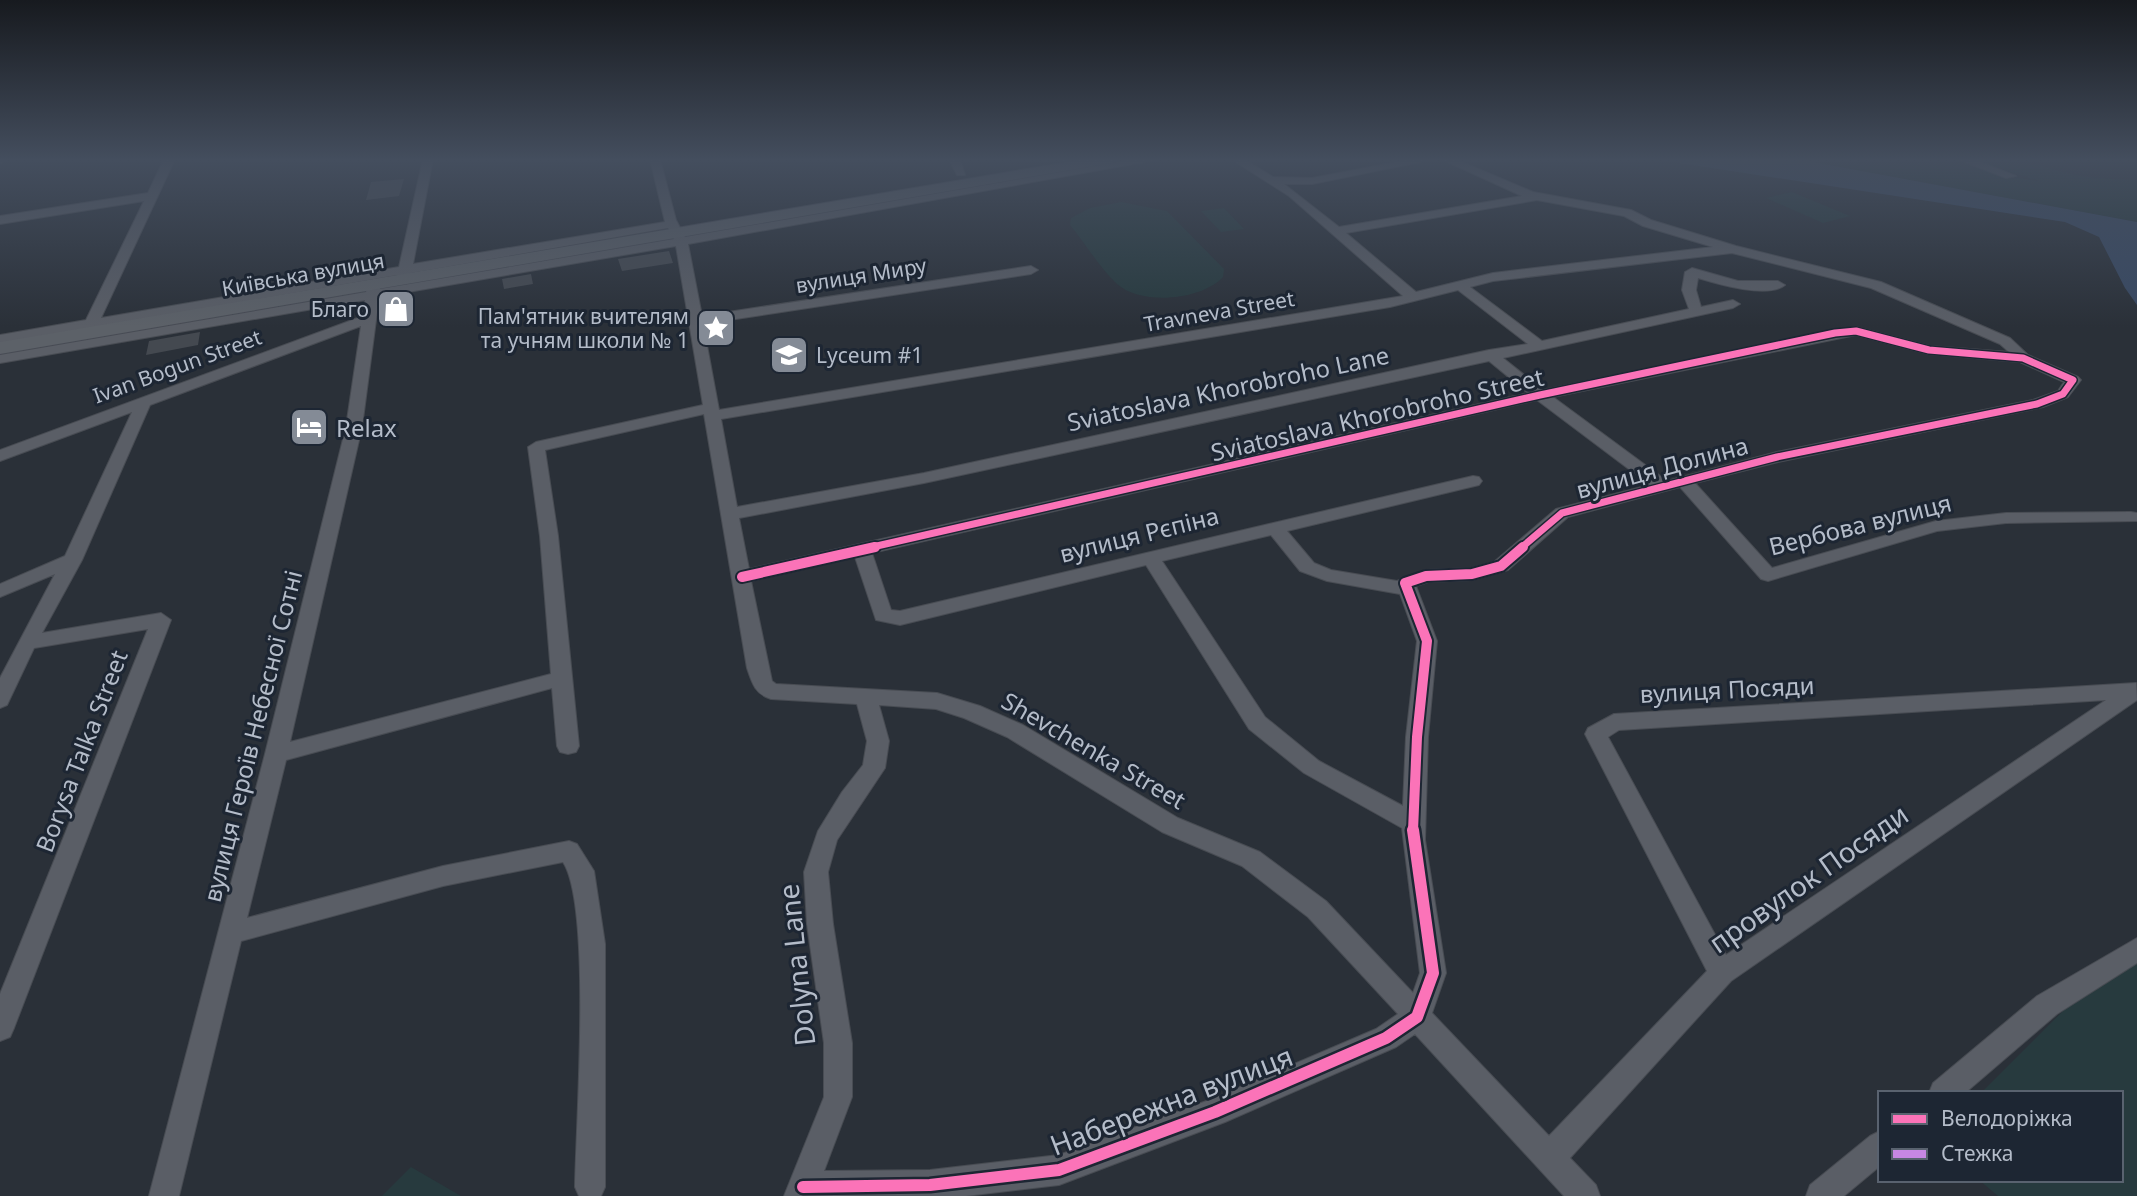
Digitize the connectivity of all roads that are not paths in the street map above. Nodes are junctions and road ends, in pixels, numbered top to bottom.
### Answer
1 (33, 215) edge
2 (142, 215) edge
3 (416, 215) edge
4 (672, 215) edge
5 (774, 215) edge
6 (795, 215) edge
7 (1316, 215) edge
8 (1432, 215) edge
9 (1631, 215) edge
10 (0, 220) edge
11 (1337, 231) junction
12 (677, 233) junction
13 (1732, 249) junction
14 (1671, 257) junction
15 (1031, 270) dead end
16 (1692, 272) junction
17 (404, 275) junction
18 (1779, 285) dead end
19 (1461, 286) junction
20 (374, 290) junction
21 (1413, 297) junction
22 (1733, 303) dead end
23 (1696, 311) junction
24 (370, 318) junction
25 (697, 321) junction
26 (89, 328) junction
27 (0, 339) edge
28 (1537, 344) junction
29 (0, 348) edge
30 (1489, 354) junction
31 (2023, 358) junction
32 (0, 359) edge
33 (1540, 395) junction
34 (145, 400) junction
35 (713, 412) junction
36 (0, 456) edge
37 (1473, 481) dead end
38 (1684, 481) junction
39 (1663, 486) junction
40 (731, 514) junction
41 (2131, 517) dead end
42 (1273, 527) junction
43 (862, 551) junction
44 (1150, 557) junction
45 (73, 560) junction
46 (742, 577) junction
47 (1407, 589) junction
48 (0, 591) edge
49 (27, 642) junction
50 (562, 678) junction
51 (2136, 691) edge
52 (866, 696) junction
53 (0, 700) edge
54 (568, 746) dead end
55 (276, 754) junction
56 (1414, 823) junction
57 (231, 933) junction
58 (2137, 950) edge
59 (1722, 973) junction
60 (1417, 1017) junction
61 (0, 1028) edge
62 (1945, 1091) edge
63 (1878, 1148) edge
64 (1549, 1158) junction
65 (590, 1187) dead end
66 (801, 1191) edge
67 (164, 1196) edge
68 (1585, 1196) edge
69 (1821, 1196) edge

1 - 10 street
2 - 26 street
3 - 17 street
4 - 12 street, Shevchenka Street
5 - 12 main road, Київська вулиця
6 - 12 street, Київська вулиця
7 - 11 street
8 - 11 street
9 - 13 street
11 - 21 street
12 - 17 main road, Київська вулиця
12 - 20 street
12 - 25 street, Shevchenka Street
13 - 14 street, Travneva Street
13 - 31 street
14 - 16 street
14 - 19 street, Travneva Street
15 - 25 street, вулиця Миру
16 - 18 street
16 - 23 street
17 - 20 main road, Київська вулиця
17 - 26 street
19 - 21 street, Travneva Street
19 - 28 street
20 - 24 street, вулиця Героїв Небесної Сотні
20 - 26 main road, Київська вулиця
20 - 32 street
21 - 35 street, Travneva Street
22 - 23 street, Sviatoslava Khorobroho Lane
23 - 28 street, Sviatoslava Khorobroho Lane
24 - 34 street, Ivan Bogun Street
24 - 55 street, вулиця Героїв Небесної Сотні
25 - 35 street, Shevchenka Street
26 - 27 street
26 - 29 main road, Київська вулиця
28 - 30 street, Sviatoslava Khorobroho Lane
30 - 33 street
30 - 40 street, Sviatoslava Khorobroho Lane
31 - 33 street, Sviatoslava Khorobroho Street
31 - 38 street, вулиця Долина
33 - 39 street
33 - 43 street, Sviatoslava Khorobroho Street
34 - 36 street, Ivan Bogun Street
34 - 45 street
35 - 40 street, Shevchenka Street
35 - 50 street, Travneva Street
37 - 42 street, вулиця Рєпіна
38 - 39 street, вулиця Долина
38 - 41 street, Вербова вулиця
39 - 47 street, вулиця Долина
40 - 46 street, Shevchenka Street
42 - 44 street, вулиця Рєпіна
42 - 47 street
43 - 44 street, вулиця Рєпіна
43 - 46 street, Sviatoslava Khorobroho Street
44 - 56 street
45 - 48 street
45 - 49 street
46 - 52 street, Shevchenka Street
47 - 56 street
49 - 53 street
49 - 61 street, Borysa Talka Street
50 - 54 street
50 - 55 street
51 - 59 street, провулок Посяди
51 - 59 street, вулиця Посяди
52 - 60 street, Shevchenka Street
52 - 66 street, Dolyna Lane
55 - 57 street, вулиця Героїв Небесної Сотні
56 - 60 street
57 - 65 street
57 - 67 street, вулиця Героїв Небесної Сотні
58 - 62 street
59 - 64 street, провулок Посяди
60 - 64 street, Shevchenka Street
60 - 66 street, Набережна вулиця
63 - 69 street
64 - 68 street, Shevchenka Street

